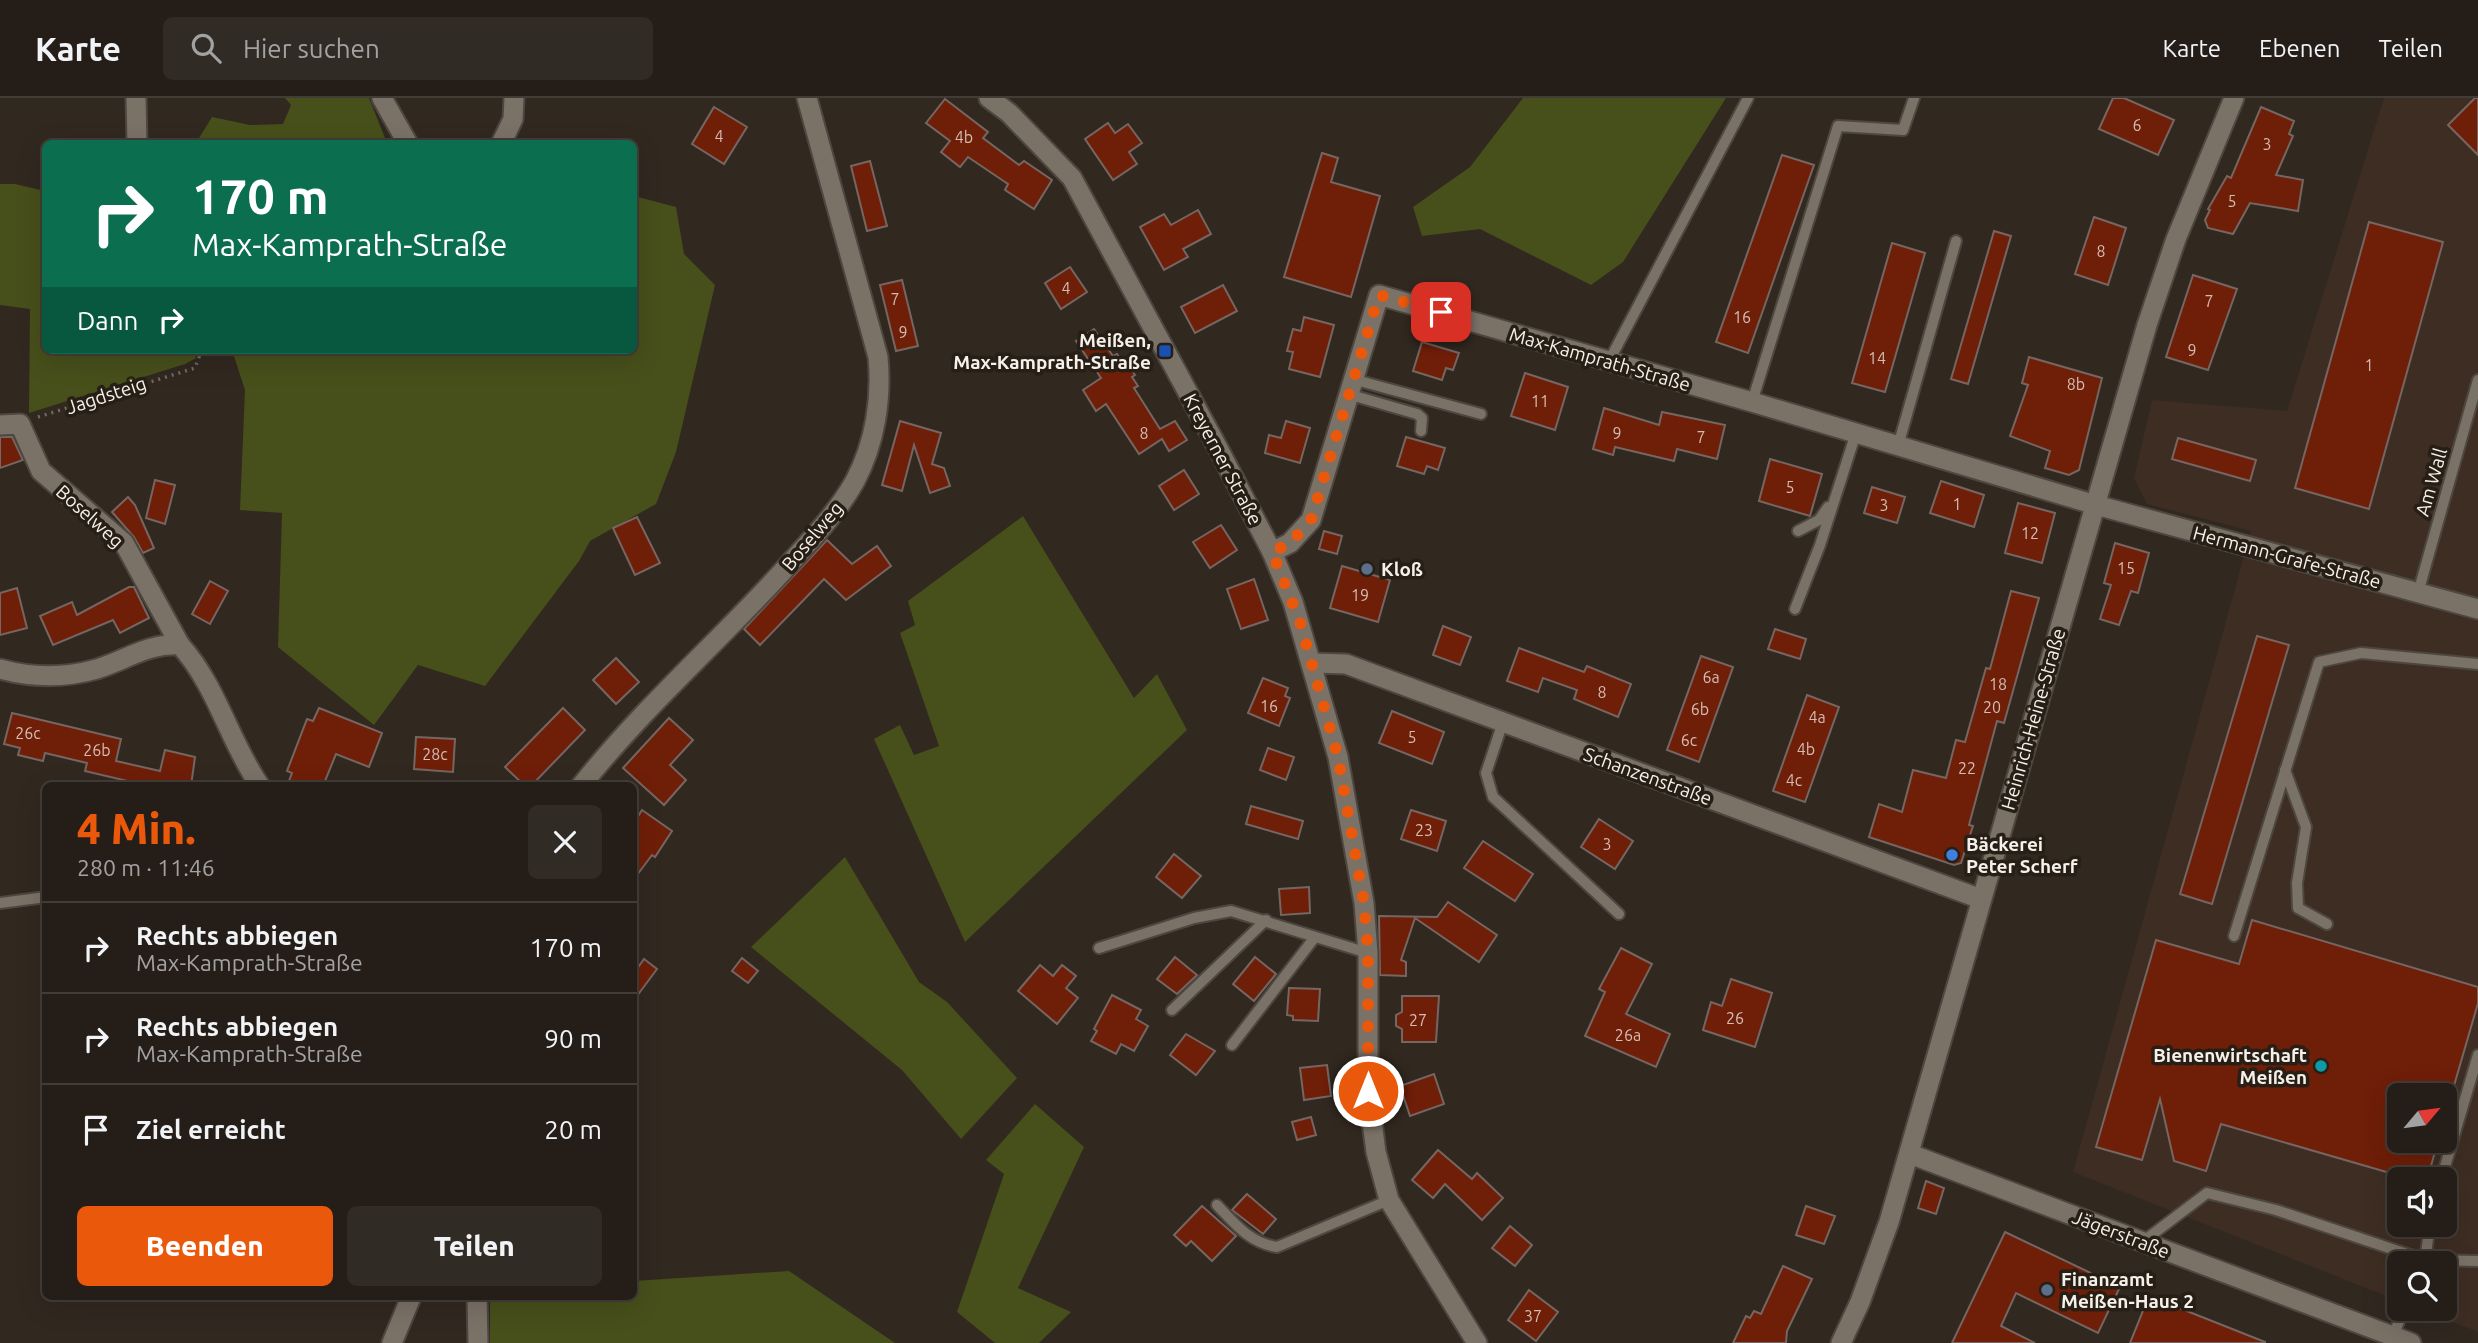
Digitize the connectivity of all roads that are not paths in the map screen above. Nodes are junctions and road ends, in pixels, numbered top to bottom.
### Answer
1 (136, 98) edge
2 (382, 98) edge
3 (514, 98) edge
4 (807, 98) edge
5 (989, 98) edge
6 (1748, 98) edge
7 (1914, 98) edge
8 (2234, 98) edge
9 (137, 140) edge
10 (406, 140) edge
11 (503, 140) edge
12 (1956, 241) dead end
13 (1608, 363) junction
14 (2478, 380) edge
15 (1353, 387) junction
16 (1752, 402) junction
17 (1481, 414) dead end
18 (0, 425) edge
19 (1421, 431) dead end
20 (1856, 433) junction
21 (1898, 446) junction
22 (1840, 486) junction
23 (2096, 505) junction
24 (1798, 531) dead end
25 (1272, 552) junction
26 (2418, 593) junction
27 (1794, 609) dead end
28 (2478, 609) edge
29 (180, 645) junction
30 (1312, 663) junction
31 (2478, 664) edge
32 (0, 669) edge
33 (1503, 722) junction
34 (2285, 770) junction
35 (258, 782) edge
36 (584, 782) edge
37 (42, 898) edge
38 (1981, 899) junction
39 (0, 903) edge
40 (1619, 914) dead end
41 (1266, 920) junction
42 (2327, 924) dead end
43 (2234, 936) dead end
44 (1314, 937) junction
45 (1099, 948) dead end
46 (1368, 953) junction
47 (1172, 1010) dead end
48 (1232, 1045) dead end
49 (2478, 1055) edge
50 (1910, 1154) junction
51 (2445, 1167) edge
52 (1389, 1199) junction
53 (1217, 1205) dead end
54 (2141, 1243) junction
55 (2393, 1251) edge
56 (2457, 1261) edge
57 (2478, 1261) edge
58 (410, 1300) edge
59 (477, 1300) edge
60 (2403, 1321) edge
61 (2402, 1340) edge
62 (392, 1343) edge
63 (478, 1343) edge
64 (1477, 1343) edge
65 (1841, 1343) edge

1 - 9 street
2 - 10 street
3 - 11 street
4 - 36 street, Boselweg
5 - 25 street, Kreyerner Straße
6 - 13 lane
7 - 16 lane
8 - 23 street, Heinrich-Heine-Straße
12 - 21 lane
13 - 15 street, Max-Kamprath-Straße
13 - 16 street, Max-Kamprath-Straße
14 - 26 lane, Am Wall
15 - 17 lane
15 - 19 lane
15 - 25 street, Max-Kamprath-Straße
16 - 20 street, Max-Kamprath-Straße
18 - 29 street, Boselweg
20 - 21 street, Max-Kamprath-Straße
20 - 22 lane
21 - 23 street, Max-Kamprath-Straße
22 - 24 lane
22 - 27 lane
23 - 26 street, Hermann-Grafe-Straße
23 - 38 street, Heinrich-Heine-Straße
25 - 30 street, Kreyerner Straße
26 - 28 street, Hermann-Grafe-Straße
29 - 32 street
29 - 35 street, Boselweg
30 - 33 street, Schanzenstraße
30 - 46 street, Kreyerner Straße
31 - 34 lane
33 - 38 street, Schanzenstraße
33 - 40 lane
34 - 42 lane
34 - 43 lane
37 - 39 lane
38 - 50 street, Heinrich-Heine-Straße
41 - 44 lane
41 - 45 lane
41 - 47 lane
44 - 46 lane
44 - 48 lane
46 - 52 street, Kreyerner Straße
49 - 51 lane
50 - 54 street, Jägerstraße
50 - 65 street, Heinrich-Heine-Straße
52 - 53 lane
52 - 64 street, Kreyerner Straße
54 - 55 lane
54 - 61 street, Jägerstraße
56 - 57 lane
58 - 62 street
59 - 63 street
60 - 61 lane

